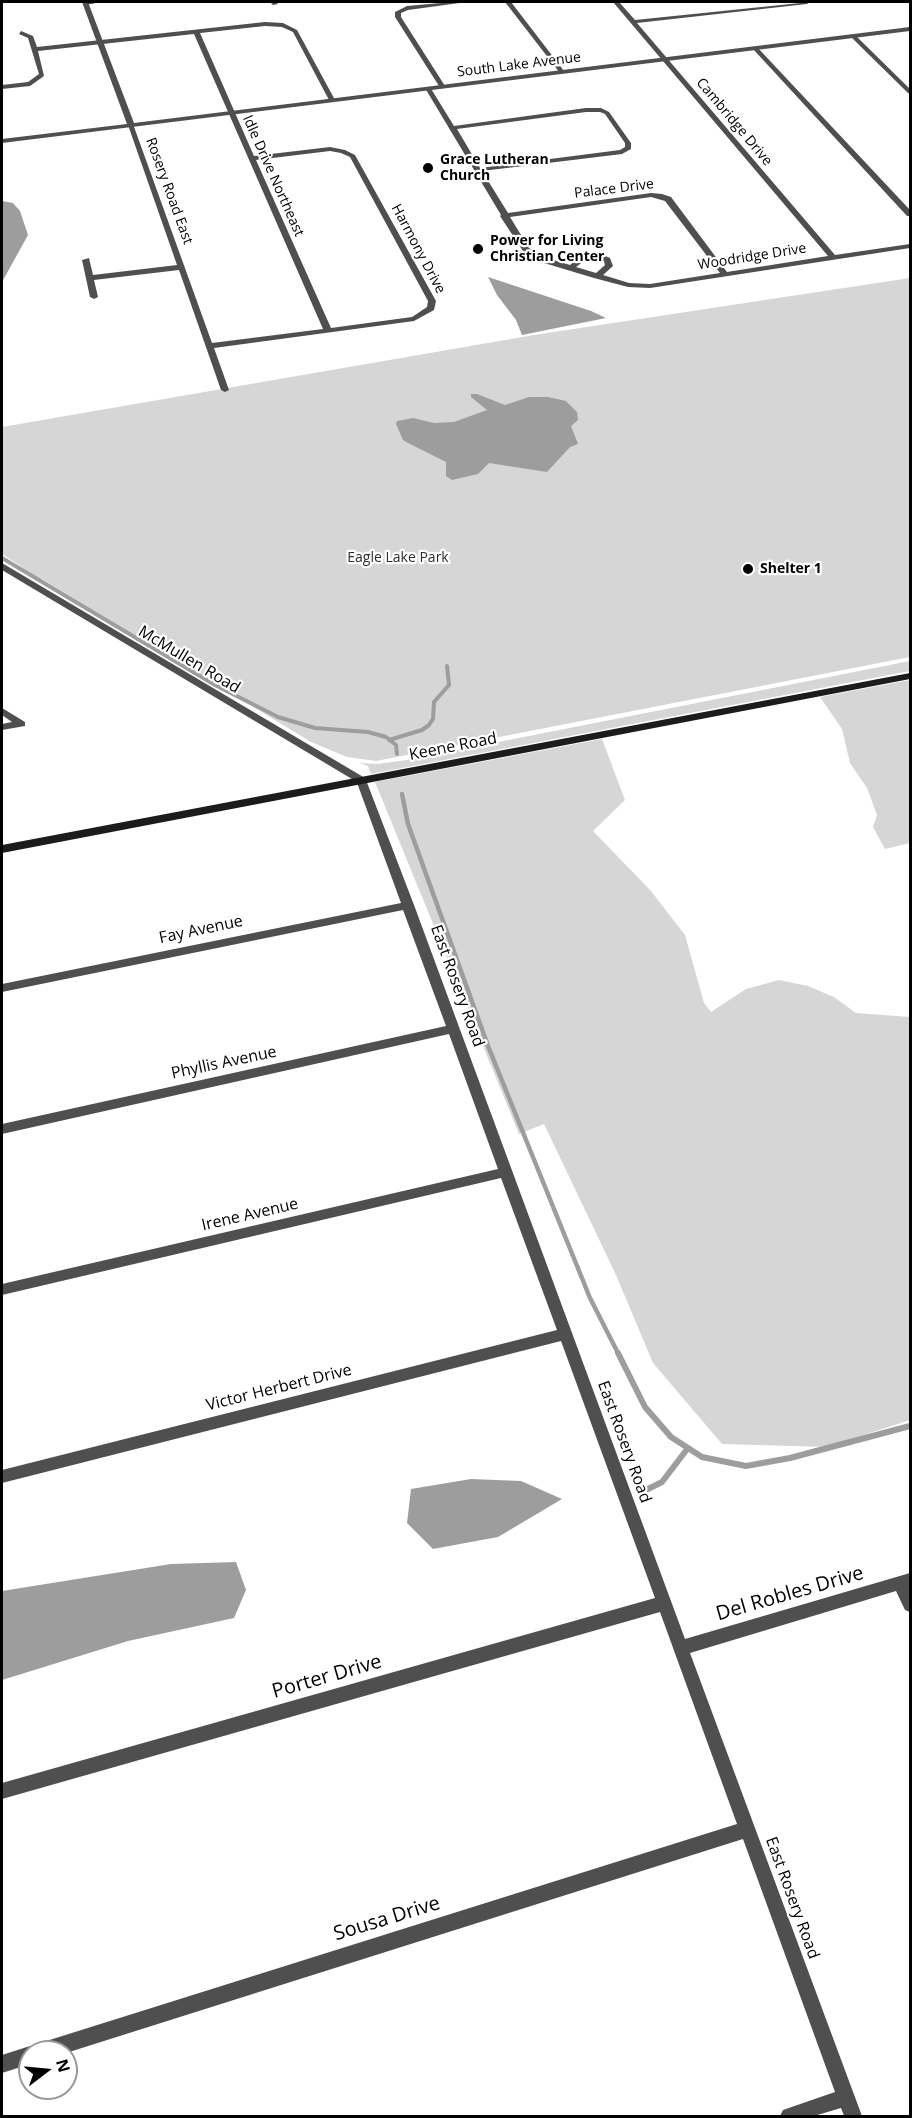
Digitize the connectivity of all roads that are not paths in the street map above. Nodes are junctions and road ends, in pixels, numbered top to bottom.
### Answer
1 (85, 2) edge
2 (98, 2) edge
3 (464, 2) edge
4 (508, 2) edge
5 (616, 2) edge
6 (807, 2) edge
7 (634, 22) junction
8 (910, 29) edge
9 (196, 32) junction
10 (21, 33) dead end
11 (853, 36) junction
12 (100, 43) junction
13 (755, 48) junction
14 (35, 49) junction
15 (664, 59) junction
16 (562, 72) junction
17 (442, 86) junction
18 (2, 87) edge
19 (428, 88) junction
20 (910, 92) edge
21 (332, 100) junction
22 (231, 112) junction
23 (131, 125) junction
24 (452, 128) junction
25 (2, 141) edge
26 (251, 158) junction
27 (477, 170) junction
28 (910, 214) edge
29 (504, 216) junction
30 (910, 246) edge
31 (833, 258) junction
32 (86, 260) dead end
33 (181, 267) junction
34 (571, 268) junction
35 (725, 275) junction
36 (597, 276) junction
37 (90, 278) junction
38 (94, 297) dead end
39 (328, 330) junction
40 (208, 346) junction
41 (225, 390) dead end
42 (2, 566) edge
43 (910, 676) edge
44 (2, 711) edge
45 (2, 727) edge
46 (361, 780) junction
47 (2, 849) edge
48 (408, 905) junction
49 (2, 988) edge
50 (453, 1029) junction
51 (2, 1129) edge
52 (507, 1172) junction
53 (2, 1290) edge
54 (566, 1334) junction
55 (2, 1477) edge
56 (905, 1582) edge
57 (664, 1603) junction
58 (910, 1605) edge
59 (681, 1648) junction
60 (2, 1791) edge
61 (748, 1829) junction
62 (78, 2040) edge
63 (18, 2059) edge
64 (2, 2064) edge
65 (846, 2097) junction
66 (789, 2116) edge
67 (853, 2116) edge

1 - 2 street
1 - 12 street, Rosery Road East
3 - 17 street
4 - 16 street
5 - 7 street, Cambridge Drive
6 - 7 street
7 - 15 street, Cambridge Drive
8 - 11 street, South Lake Avenue
9 - 12 street
9 - 21 street
9 - 22 street, Idle Drive Northeast
10 - 14 street
11 - 13 street, South Lake Avenue
11 - 20 street
12 - 14 street
12 - 23 street, Rosery Road East
13 - 15 street, South Lake Avenue
13 - 28 street
14 - 18 street
15 - 16 street, South Lake Avenue
15 - 31 street, Cambridge Drive
16 - 17 street, South Lake Avenue
17 - 19 street, South Lake Avenue
19 - 21 street, South Lake Avenue
19 - 24 street, Woodridge Drive
21 - 22 street, South Lake Avenue
22 - 23 street, South Lake Avenue
22 - 26 street, Idle Drive Northeast
23 - 25 street, South Lake Avenue
23 - 33 street, Rosery Road East
24 - 27 street, Woodridge Drive
24 - 27 street
26 - 39 street, Idle Drive Northeast
26 - 39 street, Harmony Drive
27 - 29 street, Woodridge Drive
29 - 34 street, Woodridge Drive
29 - 35 street, Palace Drive
30 - 31 street, Woodridge Drive
31 - 35 street, Woodridge Drive
32 - 37 street
33 - 37 street
33 - 40 street, Rosery Road East
34 - 36 street, Woodridge Drive
34 - 36 street
35 - 36 street, Woodridge Drive
37 - 38 street
39 - 40 street, Harmony Drive
40 - 41 street, Rosery Road East
42 - 46 street, McMullen Road
43 - 46 main road, Keene Road
44 - 45 street
46 - 47 main road, Keene Road
46 - 48 street, East Rosery Road
48 - 49 street, Fay Avenue
48 - 50 street, East Rosery Road
50 - 51 street, Phyllis Avenue
50 - 52 street, East Rosery Road
52 - 53 street, Irene Avenue
52 - 54 street, East Rosery Road
54 - 55 street, Victor Herbert Drive
54 - 57 street, East Rosery Road
56 - 58 street
56 - 59 street, Del Robles Drive
57 - 59 street, East Rosery Road
57 - 60 street, Porter Drive
59 - 61 street, East Rosery Road
61 - 62 street, Sousa Drive
61 - 65 street, East Rosery Road
63 - 64 street
65 - 66 street
65 - 67 street, East Rosery Road

